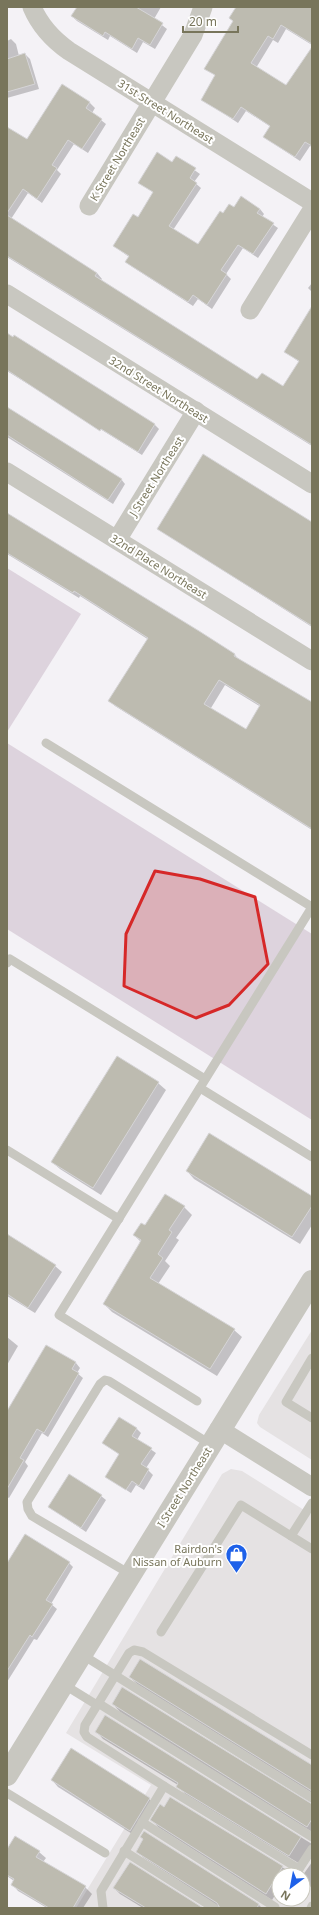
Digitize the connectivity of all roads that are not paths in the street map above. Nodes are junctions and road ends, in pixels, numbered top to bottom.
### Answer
1 (32, 7) edge
2 (203, 7) edge
3 (152, 102) junction
4 (312, 202) edge
5 (89, 206) dead end
6 (312, 210) edge
7 (7, 294) edge
8 (250, 310) dead end
9 (196, 411) junction
10 (7, 472) edge
11 (312, 484) edge
12 (117, 540) junction
13 (312, 661) edge
14 (46, 743) dead end
15 (312, 907) edge
16 (7, 963) edge
17 (205, 1079) junction
18 (200, 1088) junction
19 (7, 1150) edge
20 (312, 1157) edge
21 (119, 1219) junction
22 (312, 1281) edge
23 (312, 1358) edge
24 (197, 1401) dead end
25 (312, 1418) edge
26 (214, 1437) junction
27 (312, 1487) edge
28 (312, 1503) edge
29 (291, 1536) junction
30 (312, 1549) edge
31 (130, 1574) junction
32 (161, 1632) dead end
33 (81, 1654) junction
34 (115, 1676) junction
35 (63, 1684) junction
36 (98, 1704) junction
37 (312, 1755) edge
38 (7, 1775) edge
39 (164, 1786) junction
40 (7, 1793) edge
41 (312, 1798) edge
42 (142, 1822) junction
43 (312, 1837) edge
44 (312, 1849) edge
45 (124, 1851) junction
46 (105, 1853) dead end
47 (289, 1867) edge
48 (300, 1867) edge
49 (271, 1902) edge
50 (103, 1908) edge
51 (214, 1908) edge

1 - 3 street, 31st Street Northeast
2 - 3 street, K Street Northeast
3 - 4 street, 31st Street Northeast
3 - 5 street, K Street Northeast
6 - 8 street
7 - 9 street, 32nd Street Northeast
9 - 11 street, 32nd Street Northeast
9 - 12 street, J Street Northeast
10 - 12 street, 32nd Place Northeast
12 - 13 street, 32nd Place Northeast
14 - 15 lane
15 - 17 lane
16 - 17 lane
17 - 18 lane
18 - 20 lane
18 - 21 lane
19 - 21 lane
21 - 24 lane
22 - 26 street, I Street Northeast
23 - 25 lane
26 - 27 street
26 - 31 street, I Street Northeast
26 - 31 lane
28 - 29 lane
29 - 30 lane
29 - 32 lane
31 - 33 street, I Street Northeast
33 - 34 lane
33 - 35 street, I Street Northeast
34 - 36 lane
34 - 37 lane
34 - 41 lane
35 - 36 lane
35 - 38 street, I Street Northeast
36 - 39 lane
36 - 43 lane
39 - 42 lane
39 - 47 lane
40 - 46 lane
42 - 45 lane
42 - 49 lane
44 - 48 lane
45 - 50 lane
45 - 51 lane

